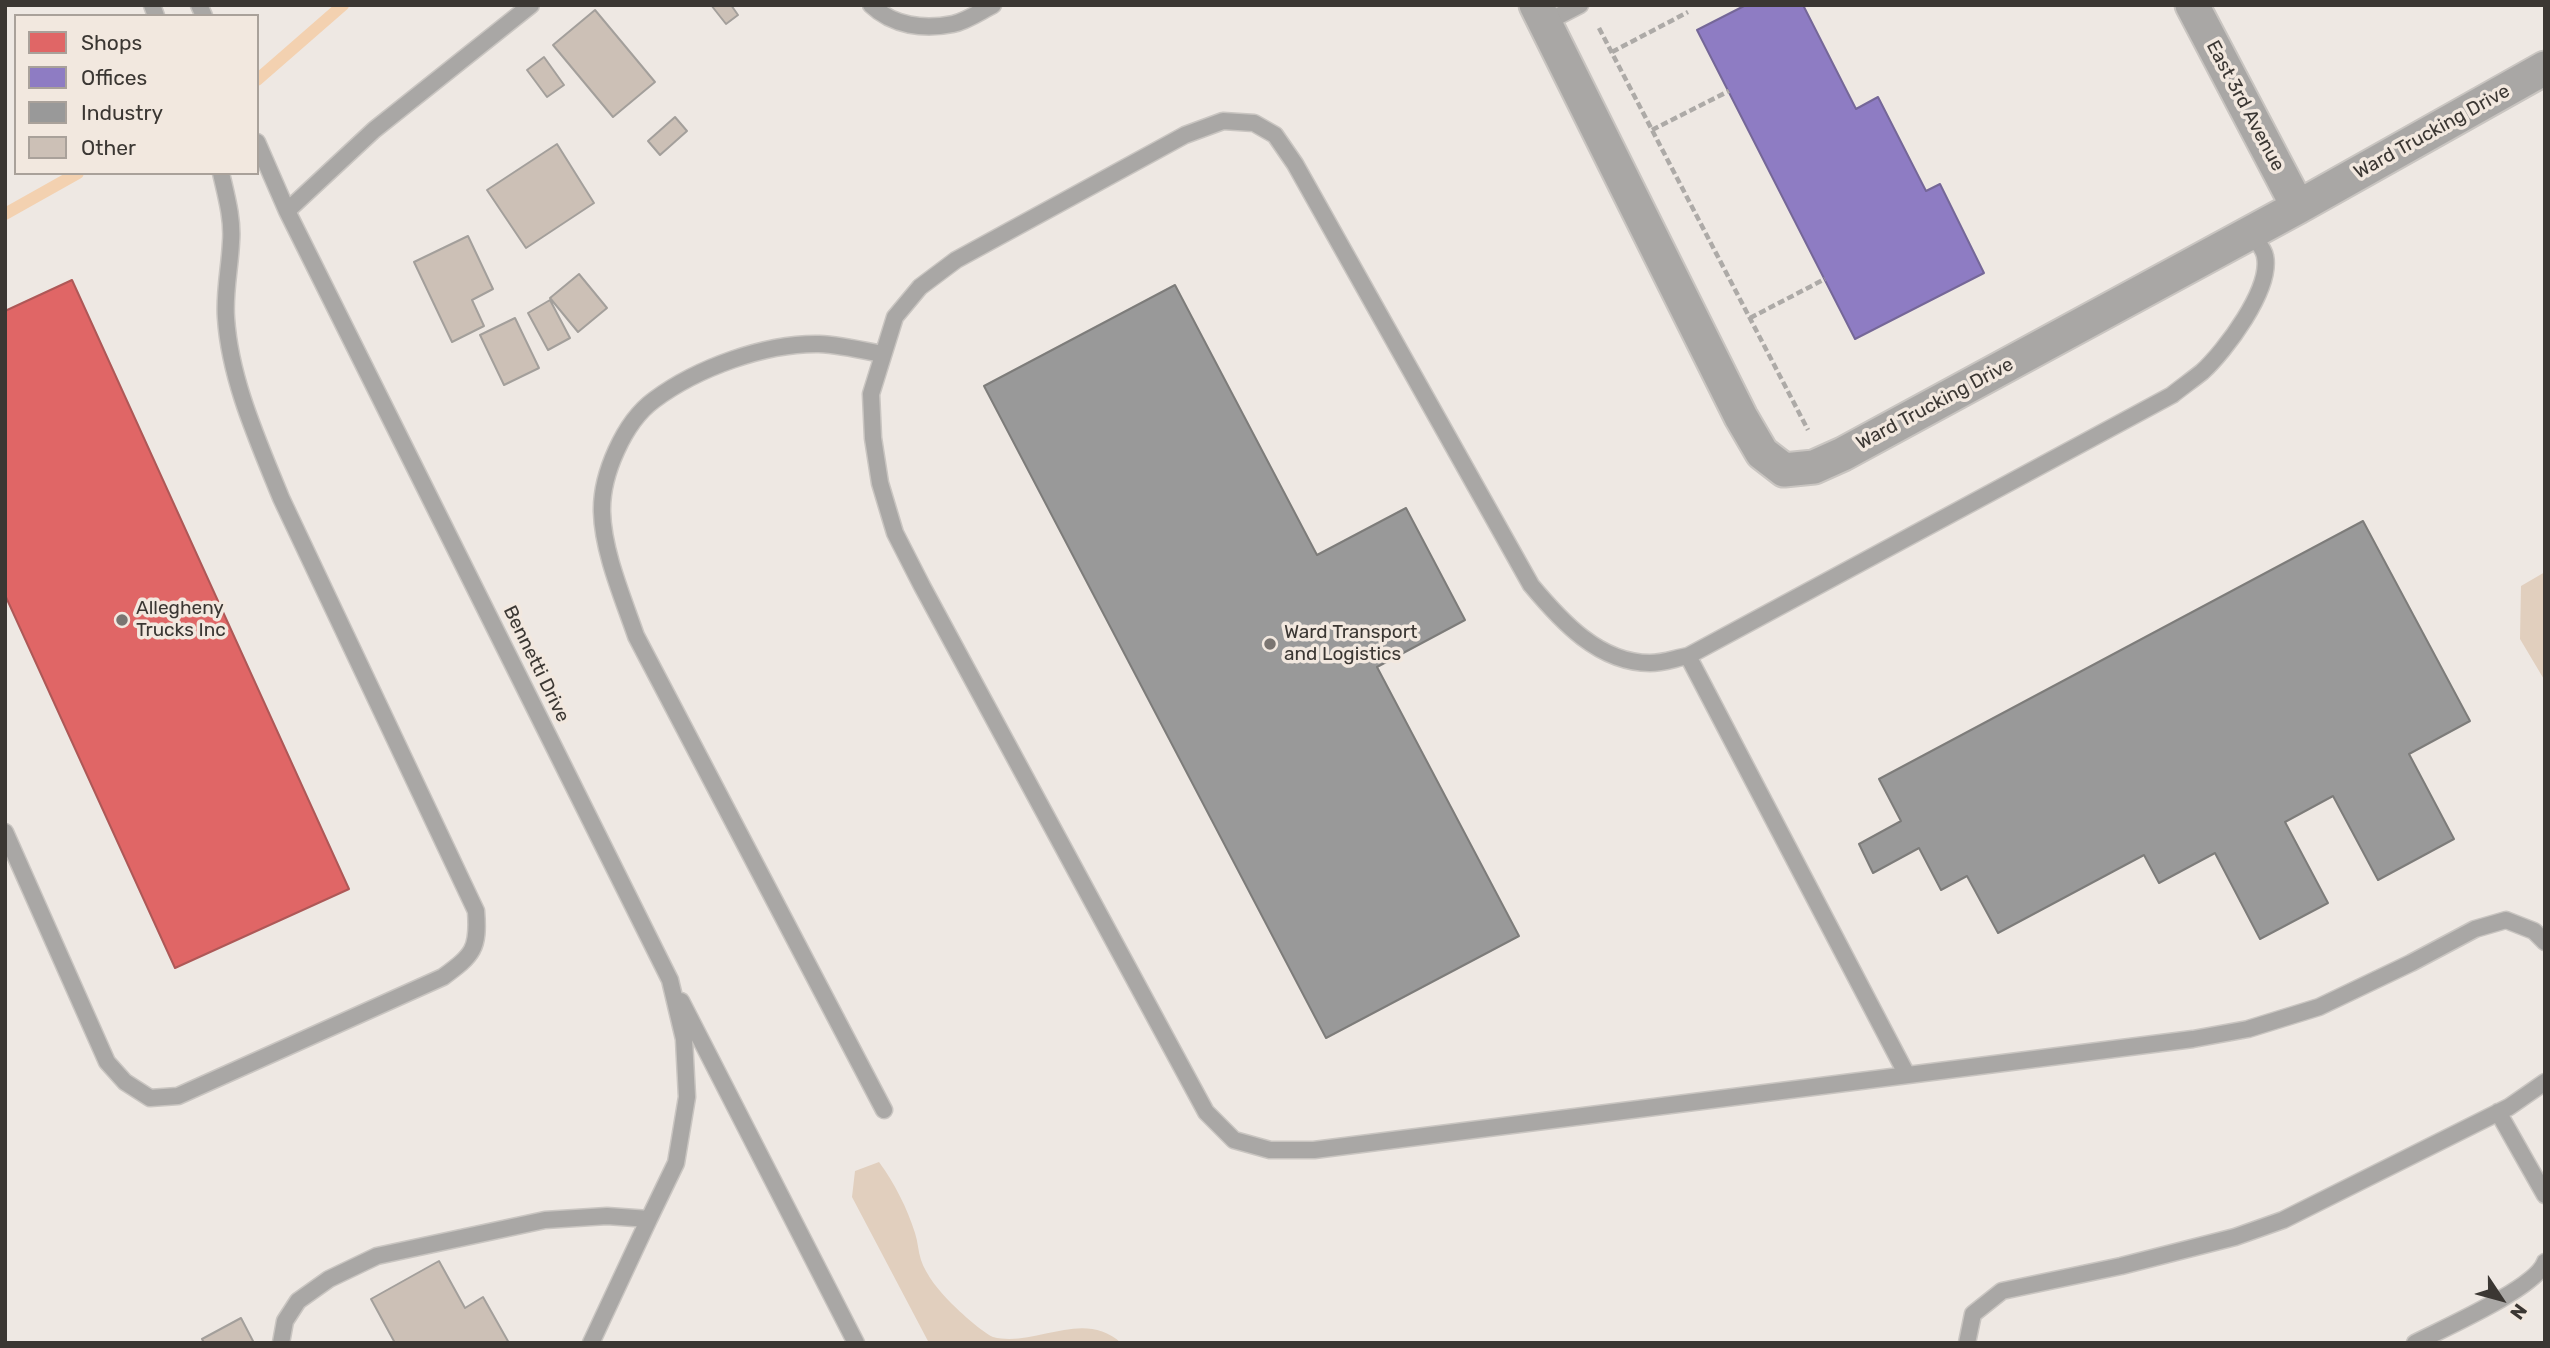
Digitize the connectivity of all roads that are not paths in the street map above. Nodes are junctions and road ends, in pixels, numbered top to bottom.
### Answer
1 (531, 5) edge
2 (870, 5) edge
3 (993, 5) edge
4 (1580, 5) edge
5 (2192, 5) edge
6 (1541, 14) edge
7 (2545, 68) edge
8 (259, 147) edge
9 (221, 175) edge
10 (2298, 207) junction
11 (287, 211) junction
12 (2251, 233) junction
13 (882, 354) junction
14 (1688, 656) junction
15 (5, 832) edge
16 (2545, 943) edge
17 (670, 980) junction
18 (1907, 1076) junction
19 (2545, 1082) edge
20 (884, 1110) dead end
21 (2498, 1112) junction
22 (2545, 1195) edge
23 (649, 1219) junction
24 (2545, 1262) edge
25 (281, 1343) edge
26 (591, 1343) edge
27 (856, 1343) edge
28 (1967, 1343) edge
29 (2415, 1343) edge

1 - 11 lane
2 - 3 lane
4 - 6 lane
5 - 10 street, East 3rd Avenue
6 - 12 street, Ward Trucking Drive
7 - 10 street, Ward Trucking Drive
8 - 11 lane, Bennetti Drive
9 - 15 lane
10 - 12 street, Ward Trucking Drive
11 - 17 lane, Bennetti Drive
12 - 14 lane
13 - 14 lane
13 - 18 lane
13 - 20 lane
14 - 18 lane
16 - 18 lane
17 - 23 lane, Bennetti Drive
17 - 27 lane
19 - 21 lane
21 - 22 lane
21 - 28 lane
23 - 25 lane
23 - 26 lane, Bennetti Drive
24 - 29 lane

